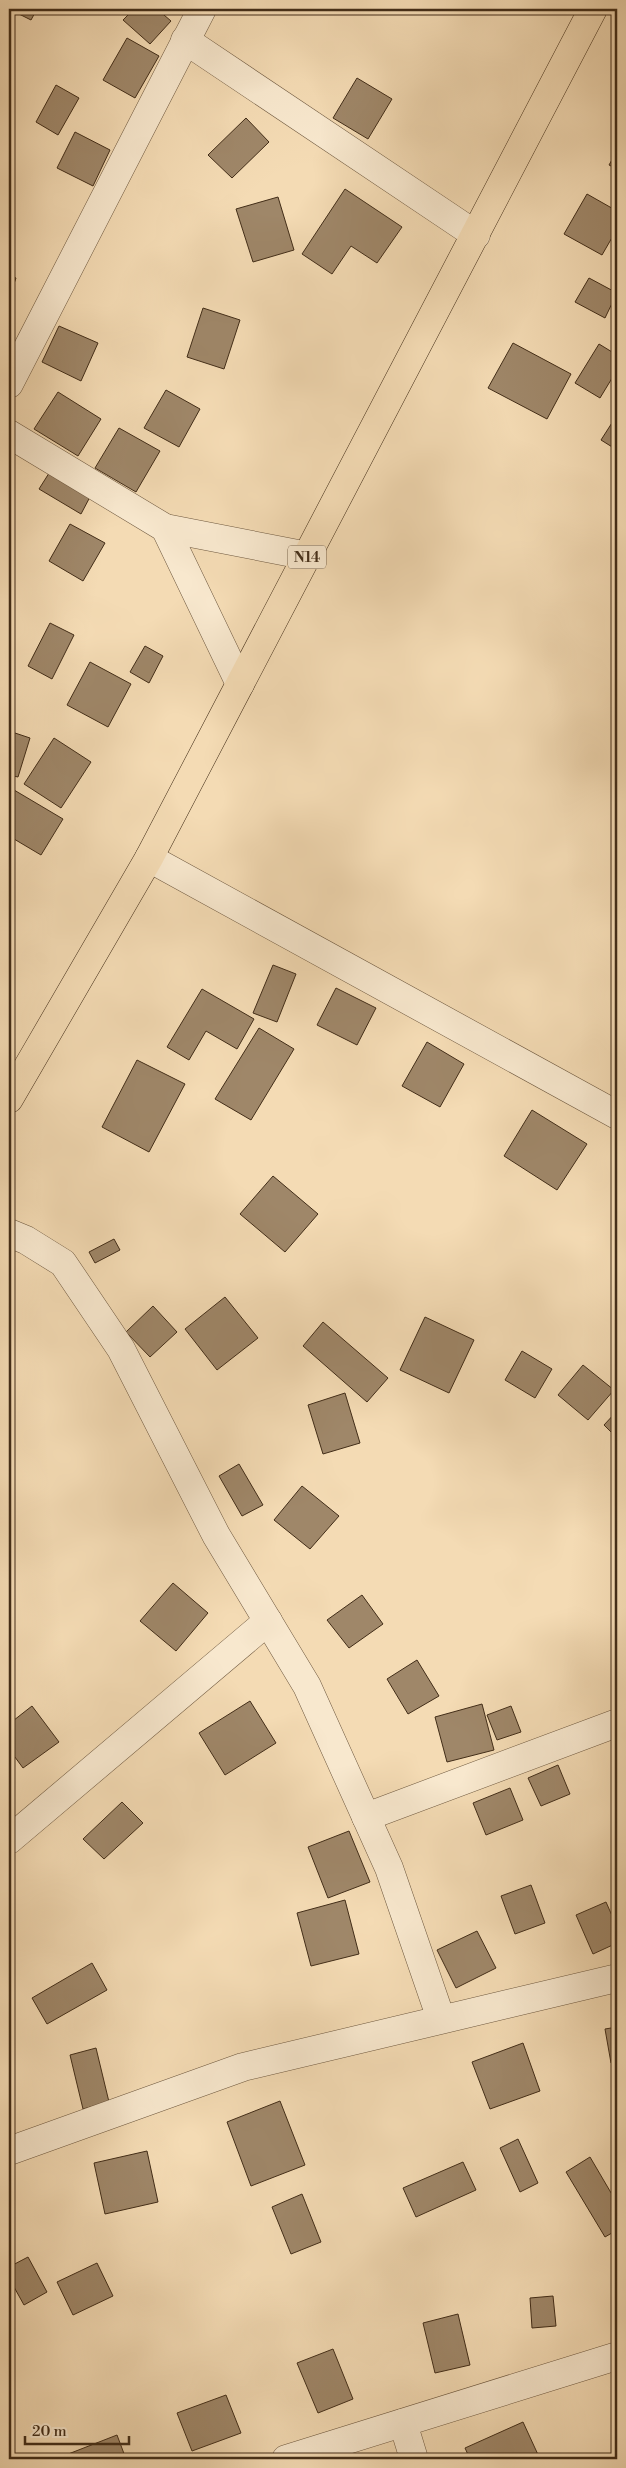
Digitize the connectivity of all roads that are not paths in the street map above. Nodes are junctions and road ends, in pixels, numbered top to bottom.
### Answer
1 (202, 9) edge
2 (593, 9) edge
3 (185, 40) junction
4 (476, 235) junction
5 (9, 384) edge
6 (9, 434) edge
7 (165, 528) junction
8 (308, 556) junction
9 (240, 684) junction
10 (149, 858) junction
11 (9, 1099) edge
12 (617, 1115) edge
13 (9, 1234) edge
14 (268, 1621) junction
15 (617, 1724) edge
16 (366, 1817) junction
17 (9, 1840) edge
18 (617, 1978) edge
19 (441, 2019) junction
20 (9, 2150) edge
21 (617, 2356) edge
22 (403, 2423) junction
23 (286, 2459) edge
24 (414, 2459) edge

1 - 3 street
2 - 4 main road, N14
3 - 4 street
3 - 5 street
4 - 8 main road, N14
6 - 7 street
7 - 8 street
7 - 9 street
8 - 9 main road, N14
9 - 10 main road, N14
10 - 11 main road, N14
10 - 12 street
13 - 14 street
14 - 16 street
14 - 17 street
15 - 16 street
16 - 19 street
18 - 19 street
19 - 20 street
21 - 22 street
22 - 23 street
22 - 24 street

